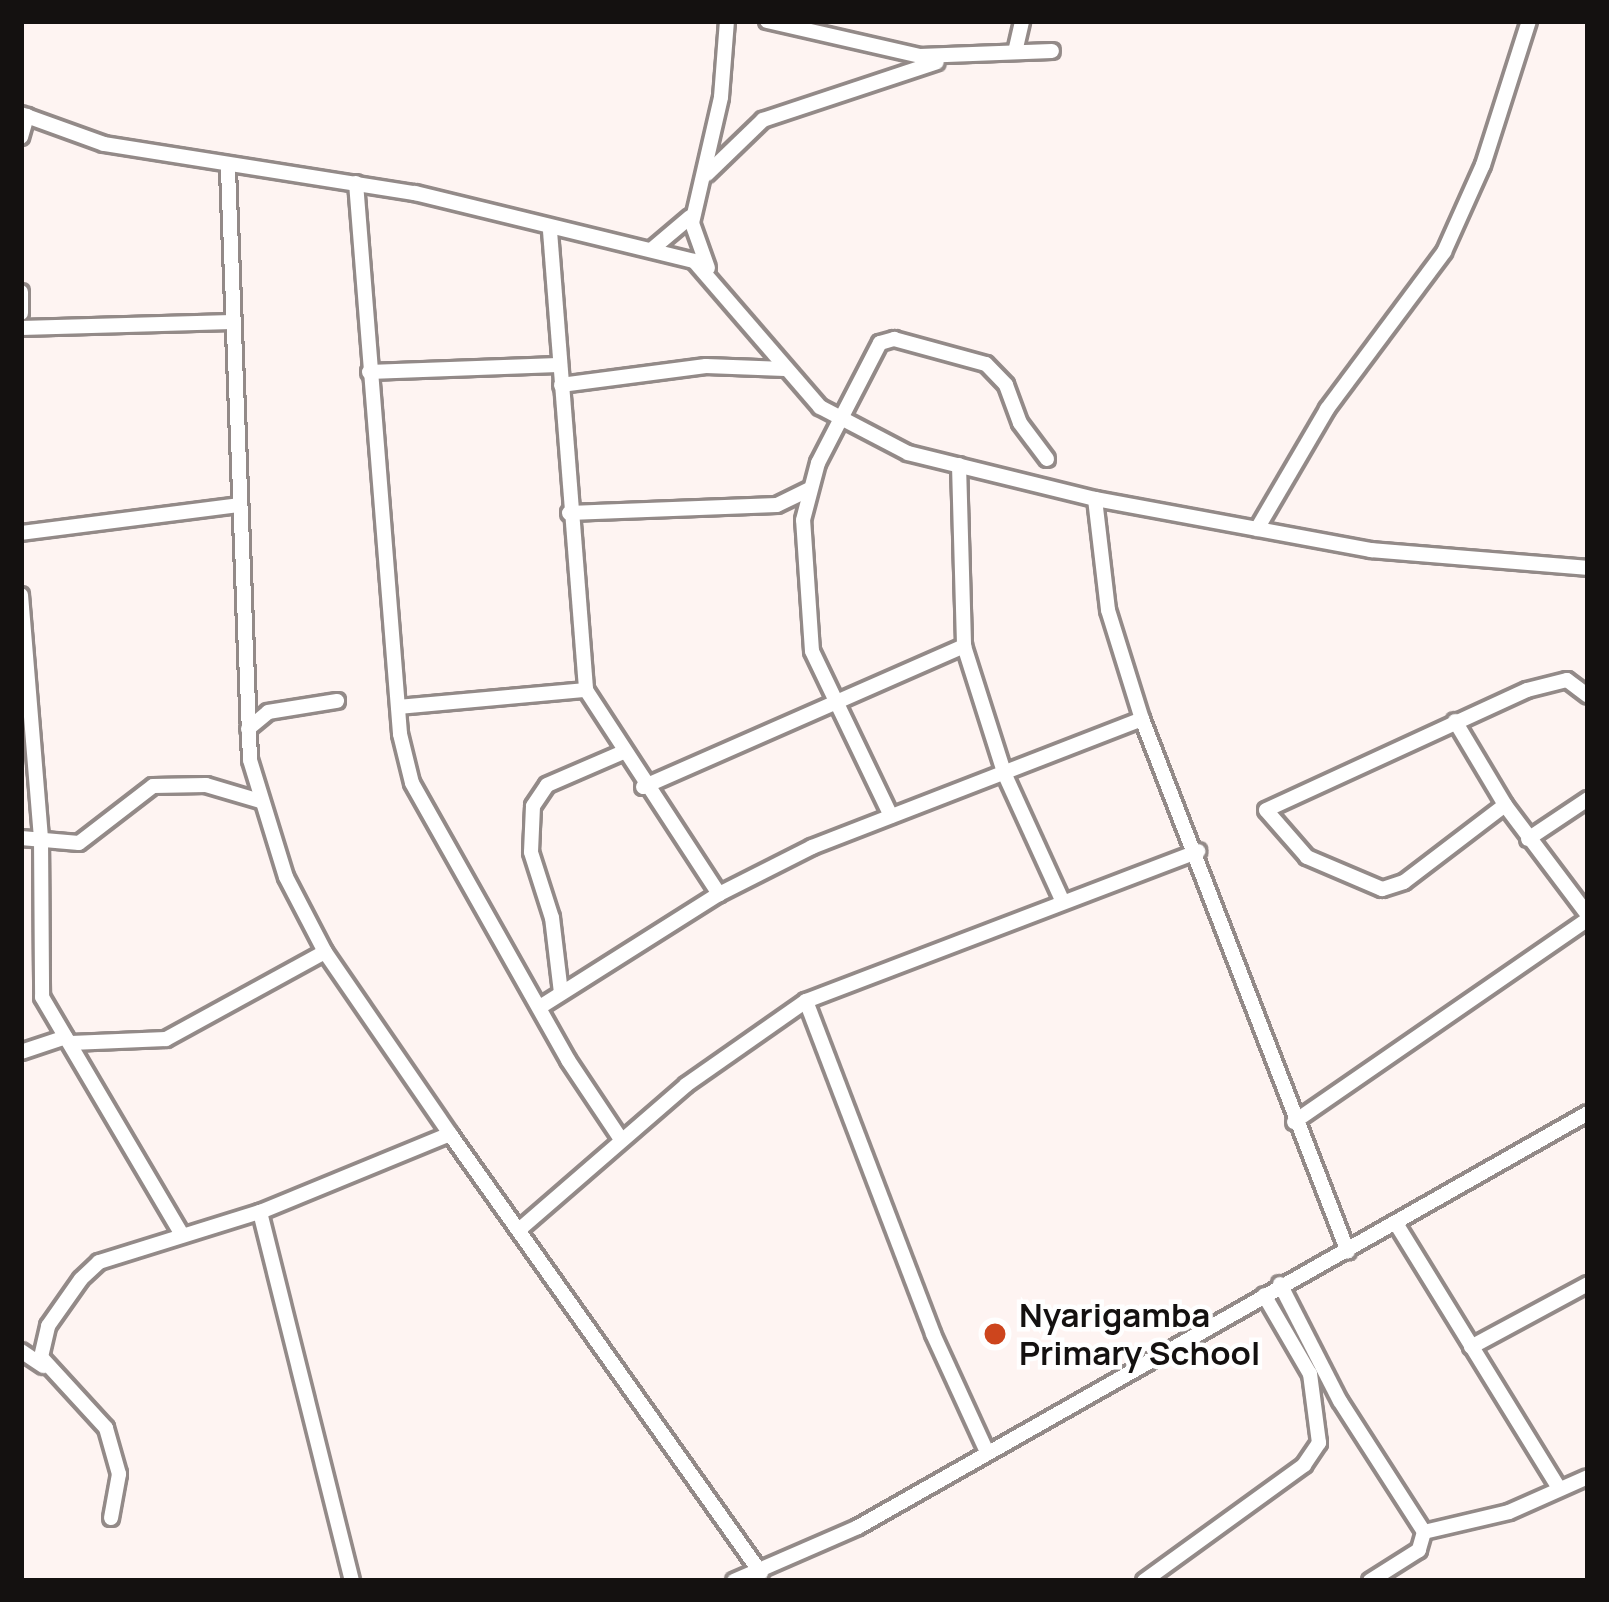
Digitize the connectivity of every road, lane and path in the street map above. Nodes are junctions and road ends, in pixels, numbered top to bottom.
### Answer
1 (727, 21) edge
2 (767, 21) edge
3 (1022, 21) edge
4 (1529, 21) edge
5 (1052, 51) dead end
6 (1015, 52) junction
7 (947, 58) junction
8 (24, 115) edge
9 (21, 137) edge
10 (228, 169) junction
11 (706, 174) junction
12 (356, 183) junction
13 (693, 213) junction
14 (550, 231) junction
15 (650, 250) junction
16 (708, 268) junction
17 (21, 292) edge
18 (21, 313) edge
19 (232, 322) junction
20 (21, 328) edge
21 (558, 365) junction
22 (785, 369) junction
23 (369, 372) junction
24 (561, 385) junction
25 (838, 422) junction
26 (1047, 459) dead end
27 (959, 465) junction
28 (808, 490) junction
29 (1095, 499) junction
30 (783, 504) junction
31 (239, 505) junction
32 (569, 514) junction
33 (803, 524) junction
34 (1257, 529) junction
35 (21, 533) edge
36 (1588, 568) edge
37 (21, 595) edge
38 (23, 620) edge
39 (964, 646) junction
40 (586, 690) junction
41 (1588, 696) edge
42 (337, 701) dead end
43 (836, 702) junction
44 (398, 707) junction
45 (1142, 719) junction
46 (1455, 721) junction
47 (248, 729) junction
48 (621, 753) junction
49 (1005, 775) junction
50 (643, 787) junction
51 (1588, 799) edge
52 (260, 801) junction
53 (1505, 805) junction
54 (891, 816) junction
55 (21, 838) edge
56 (41, 838) junction
57 (1528, 838) junction
58 (1198, 851) junction
59 (718, 894) junction
60 (1060, 898) junction
61 (1588, 917) edge
62 (325, 952) junction
63 (561, 993) junction
64 (806, 1001) junction
65 (540, 1007) junction
66 (69, 1040) junction
67 (21, 1052) edge
68 (1588, 1113) edge
69 (1294, 1122) junction
70 (449, 1134) junction
71 (620, 1138) junction
72 (260, 1212) junction
73 (1397, 1226) junction
74 (520, 1229) junction
75 (181, 1233) junction
76 (1348, 1252) junction
77 (1280, 1284) junction
78 (1588, 1286) edge
79 (1264, 1295) junction
80 (1471, 1347) junction
81 (21, 1351) edge
82 (43, 1366) junction
83 (987, 1452) junction
84 (1588, 1477) edge
85 (1558, 1487) junction
86 (111, 1518) dead end
87 (1424, 1532) junction
88 (761, 1573) junction
89 (352, 1581) edge
90 (734, 1581) edge
91 (1144, 1581) edge
92 (1370, 1581) edge

1 - 11 street
2 - 7 street
3 - 6 street
4 - 34 street
5 - 6 street
6 - 7 street
7 - 11 street
8 - 9 street
8 - 10 street
10 - 12 street
10 - 19 street
11 - 13 street
12 - 14 street
12 - 23 street
13 - 15 street
13 - 16 street
14 - 15 street
14 - 21 street
15 - 16 street
16 - 22 street
17 - 18 street
19 - 20 street
19 - 31 street
21 - 23 street
21 - 24 street
22 - 24 street
22 - 25 street
23 - 44 street
24 - 32 street
25 - 26 street
25 - 27 street
25 - 28 street
27 - 29 street
27 - 39 street
28 - 30 street
28 - 33 street
29 - 34 street
29 - 45 street
30 - 32 street
30 - 33 street
31 - 35 street
31 - 47 street
32 - 40 street
33 - 43 street
34 - 36 street
37 - 38 street
38 - 56 street
39 - 43 street
39 - 49 street
40 - 44 street
40 - 48 street
41 - 46 street
42 - 47 street
43 - 50 street
43 - 54 street
44 - 65 street
45 - 49 street
45 - 58 street
46 - 53 street
46 - 53 street
47 - 52 street
48 - 50 street
48 - 63 street
49 - 54 street
49 - 60 street
50 - 59 street
51 - 57 street
52 - 56 street
52 - 62 street
53 - 57 street
54 - 59 street
55 - 56 street
56 - 66 street
57 - 61 street
58 - 60 street
58 - 69 street
59 - 63 street
60 - 64 street
61 - 69 street
62 - 66 street
62 - 70 street
63 - 65 street
64 - 71 street
64 - 83 street
65 - 71 street
66 - 67 street
66 - 75 street
68 - 73 street
69 - 76 street
70 - 72 street
70 - 74 street
71 - 74 street
72 - 75 street
72 - 89 street
73 - 76 street
73 - 80 street
74 - 88 street
75 - 82 street
76 - 77 street
77 - 79 street
77 - 87 street
78 - 80 street
79 - 83 street
79 - 91 street
80 - 85 street
81 - 82 street
82 - 86 street
83 - 88 street
84 - 85 street
85 - 87 street
87 - 92 street
88 - 90 street

